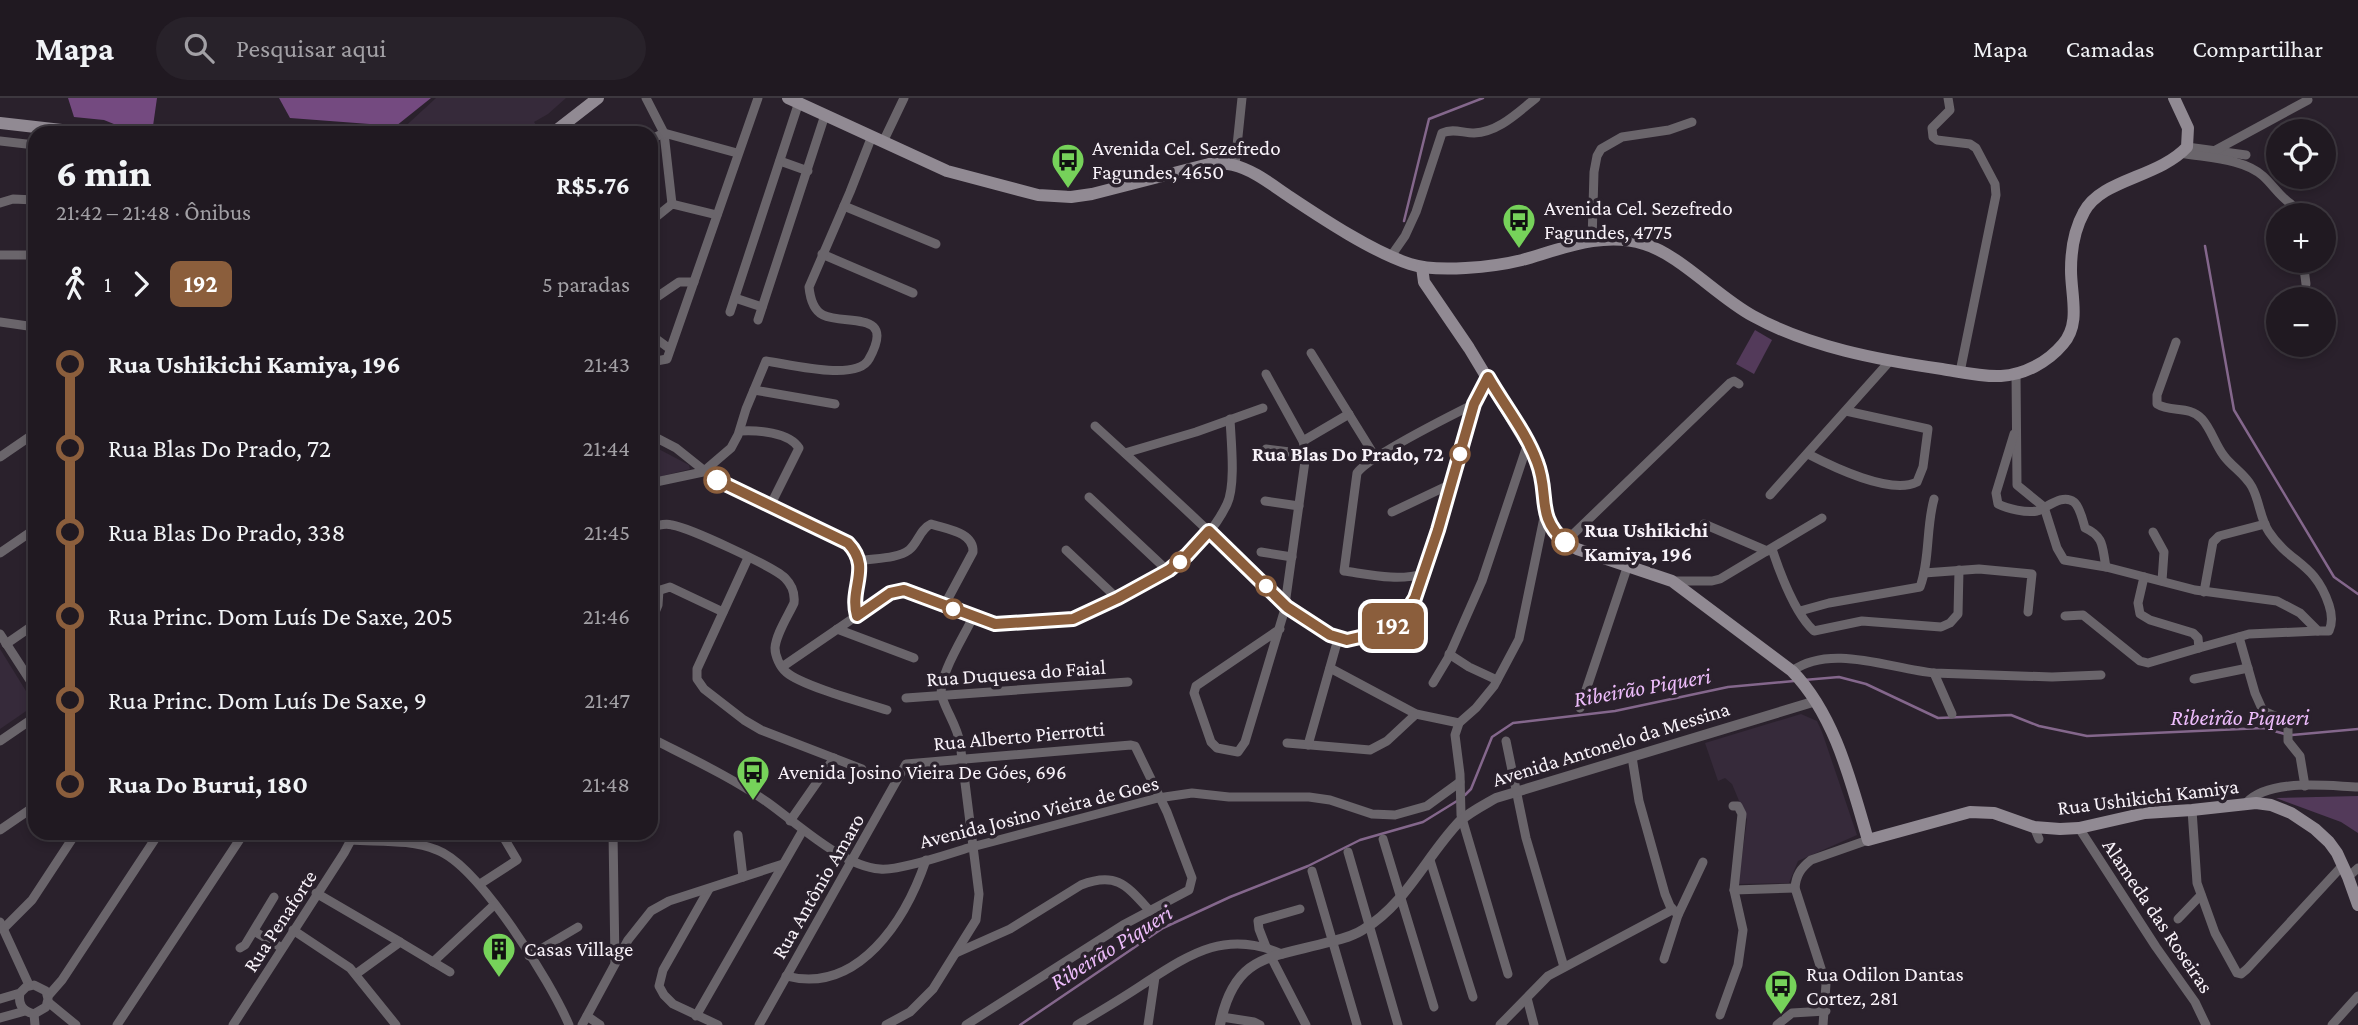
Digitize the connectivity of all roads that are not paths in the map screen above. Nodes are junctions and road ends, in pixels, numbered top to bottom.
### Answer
1 (598, 98) edge
2 (646, 98) edge
3 (758, 98) edge
4 (904, 98) edge
5 (1242, 98) edge
6 (1536, 98) edge
7 (1948, 98) edge
8 (2174, 98) edge
9 (793, 100) edge
10 (2308, 100) dead end
11 (825, 115) junction
12 (1692, 122) dead end
13 (0, 123) edge
14 (28, 126) edge
15 (562, 126) edge
16 (664, 133) junction
17 (658, 135) edge
18 (878, 139) junction
19 (0, 141) edge
20 (28, 144) edge
21 (2184, 150) junction
22 (2214, 151) junction
23 (737, 153) junction
24 (2246, 155) dead end
25 (780, 161) junction
26 (1235, 165) junction
27 (808, 171) junction
28 (28, 200) edge
29 (0, 203) edge
30 (2290, 203) edge
31 (672, 204) junction
32 (844, 206) junction
33 (658, 215) edge
34 (717, 215) junction
35 (1592, 241) junction
36 (936, 244) dead end
37 (28, 254) edge
38 (822, 254) junction
39 (0, 255) edge
40 (1396, 258) junction
41 (1427, 268) junction
42 (2305, 273) edge
43 (694, 282) junction
44 (2306, 284) dead end
45 (1428, 286) junction
46 (913, 293) dead end
47 (658, 296) edge
48 (735, 298) junction
49 (762, 306) junction
50 (730, 312) dead end
51 (758, 320) dead end
52 (0, 322) edge
53 (28, 326) edge
54 (658, 342) edge
55 (2176, 342) dead end
56 (1311, 353) dead end
57 (669, 354) junction
58 (658, 359) edge
59 (1889, 362) junction
60 (1960, 372) junction
61 (2016, 373) junction
62 (1266, 374) dead end
63 (1488, 377) junction
64 (1739, 384) dead end
65 (754, 390) junction
66 (835, 404) dead end
67 (1474, 404) junction
68 (1264, 408) dead end
69 (1846, 411) junction
70 (1349, 414) junction
71 (1230, 419) junction
72 (2017, 425) junction
73 (1095, 426) dead end
74 (740, 431) junction
75 (28, 438) edge
76 (658, 438) edge
77 (1303, 441) junction
78 (1528, 443) junction
79 (1266, 449) dead end
80 (1125, 453) junction
81 (1306, 454) junction
82 (1808, 454) junction
83 (0, 457) edge
84 (1376, 458) junction
85 (702, 472) junction
86 (658, 481) edge
87 (1451, 484) junction
88 (1770, 495) dead end
89 (1089, 497) dead end
90 (1934, 499) dead end
91 (1265, 501) dead end
92 (770, 506) junction
93 (1299, 506) junction
94 (2044, 507) junction
95 (1545, 511) junction
96 (1392, 512) dead end
97 (1822, 518) dead end
98 (1704, 524) dead end
99 (2264, 524) junction
100 (658, 526) edge
101 (1209, 531) junction
102 (2152, 532) dead end
103 (28, 534) edge
104 (1565, 542) junction
105 (1066, 550) dead end
106 (1770, 550) junction
107 (1261, 552) dead end
108 (0, 553) edge
109 (1292, 557) junction
110 (748, 558) junction
111 (859, 561) junction
112 (1628, 565) junction
113 (2106, 567) junction
114 (1959, 570) junction
115 (1168, 571) junction
116 (1924, 573) junction
117 (1424, 574) junction
118 (2144, 577) junction
119 (1672, 581) junction
120 (2162, 581) junction
121 (658, 590) edge
122 (2204, 592) junction
123 (1118, 598) junction
124 (1285, 605) junction
125 (944, 606) junction
126 (1800, 611) junction
127 (723, 612) junction
128 (2028, 612) dead end
129 (857, 616) junction
130 (2065, 616) dead end
131 (974, 617) junction
132 (28, 629) edge
133 (837, 629) junction
134 (1280, 629) junction
135 (2318, 631) junction
136 (0, 634) edge
137 (2239, 637) junction
138 (1338, 639) junction
139 (6, 644) junction
140 (2199, 648) junction
141 (1450, 654) junction
142 (914, 659) dead end
143 (782, 667) junction
144 (1330, 668) junction
145 (2248, 668) junction
146 (1793, 672) junction
147 (1934, 673) junction
148 (2101, 675) dead end
149 (28, 677) edge
150 (2194, 678) dead end
151 (1497, 680) junction
152 (1128, 682) dead end
153 (1433, 683) dead end
154 (1812, 695) junction
155 (941, 696) junction
156 (906, 698) dead end
157 (1580, 708) dead end
158 (887, 710) dead end
159 (1952, 713) dead end
160 (1416, 714) junction
161 (28, 723) edge
162 (1459, 723) junction
163 (0, 741) edge
164 (1506, 741) dead end
165 (658, 742) edge
166 (1287, 743) dead end
167 (1308, 745) junction
168 (1632, 757) junction
169 (834, 758) junction
170 (961, 759) junction
171 (906, 764) joint
172 (862, 769) dead end
173 (2305, 786) junction
174 (1460, 787) junction
175 (2358, 787) edge
176 (1516, 790) junction
177 (1158, 798) junction
178 (2246, 803) junction
179 (1733, 806) dead end
180 (2192, 810) junction
181 (28, 811) edge
182 (1462, 820) junction
183 (790, 821) junction
184 (2079, 828) junction
185 (0, 830) edge
186 (803, 830) junction
187 (738, 835) dead end
188 (1383, 839) dead end
189 (71, 840) edge
190 (154, 840) edge
191 (239, 840) edge
192 (349, 840) edge
193 (380, 840) edge
194 (409, 840) edge
195 (505, 840) edge
196 (613, 840) edge
197 (1868, 840) junction
198 (408, 844) junction
199 (972, 847) junction
200 (1348, 852) dead end
201 (852, 860) junction
202 (926, 860) junction
203 (1430, 860) junction
204 (1703, 862) dead end
205 (783, 864) junction
206 (2350, 870) edge
207 (1312, 871) dead end
208 (743, 877) junction
209 (480, 884) junction
210 (1795, 888) junction
211 (709, 889) junction
212 (1734, 890) junction
213 (317, 893) junction
214 (1401, 895) junction
215 (2201, 895) junction
216 (274, 897) dead end
217 (494, 905) junction
218 (2358, 905) edge
219 (1300, 909) dead end
220 (1150, 911) junction
221 (1675, 912) junction
222 (2178, 919) dead end
223 (1, 925) edge
224 (1370, 925) junction
225 (578, 927) dead end
226 (293, 930) junction
227 (254, 931) junction
228 (1333, 941) junction
229 (400, 942) junction
230 (240, 948) dead end
231 (282, 948) junction
232 (957, 953) junction
233 (1273, 953) junction
234 (530, 956) junction
235 (1664, 959) dead end
236 (433, 962) junction
237 (615, 964) junction
238 (1564, 967) junction
239 (450, 972) dead end
240 (356, 974) junction
241 (1508, 974) dead end
242 (786, 976) junction
243 (1155, 977) junction
244 (29, 985) junction
245 (20, 993) junction
246 (1473, 996) dead end
247 (2358, 996) edge
248 (1527, 998) junction
249 (0, 999) edge
250 (48, 999) junction
251 (1434, 1007) dead end
252 (1826, 1011) junction
253 (29, 1012) junction
254 (910, 1012) junction
255 (1720, 1014) dead end
256 (587, 1016) junction
257 (696, 1016) junction
258 (0, 1018) edge
259 (1221, 1021) edge
260 (236, 1024) edge
261 (35, 1025) edge
262 (76, 1025) edge
263 (117, 1025) edge
264 (396, 1025) edge
265 (569, 1025) edge
266 (582, 1025) edge
267 (600, 1025) edge
268 (719, 1025) edge
269 (759, 1025) edge
270 (886, 1025) edge
271 (905, 1025) edge
272 (966, 1025) edge
273 (1077, 1025) edge
274 (1148, 1025) edge
275 (1260, 1025) edge
276 (1306, 1025) edge
277 (1356, 1025) edge
278 (1398, 1025) edge
279 (1500, 1025) edge
280 (1534, 1025) edge
281 (1777, 1025) edge
282 (1823, 1025) edge
283 (2206, 1025) edge
284 (2332, 1025) edge

1 - 15 main road
2 - 16 street
3 - 23 street
4 - 18 street
5 - 26 street
6 - 40 street
7 - 60 street
8 - 21 main road
9 - 11 main road
9 - 25 street
10 - 22 street
11 - 18 main road
11 - 27 street
12 - 35 street
13 - 14 main road
16 - 17 street
16 - 23 street
16 - 31 street
18 - 26 main road
18 - 32 street
19 - 20 street
21 - 22 street
21 - 30 street
21 - 61 main road
22 - 24 street
23 - 34 street
25 - 27 street
25 - 48 street
26 - 40 main road
27 - 49 street
28 - 29 street
31 - 33 street
31 - 34 street
32 - 36 street
32 - 38 street
34 - 43 street
35 - 41 main road
35 - 59 main road
37 - 39 street
38 - 46 street
38 - 65 street
40 - 41 main road
40 - 45 main road
41 - 45 main road
42 - 44 street
43 - 47 street
43 - 57 street
45 - 63 main road
48 - 49 street
48 - 50 street
49 - 51 street
52 - 53 street
54 - 57 street
55 - 99 street
56 - 70 street
57 - 58 street
59 - 60 main road
59 - 69 street
60 - 61 main road
61 - 72 street
62 - 77 street
63 - 67 street
63 - 78 main road
64 - 104 street
65 - 66 street
65 - 74 street
67 - 84 street
67 - 87 street
68 - 71 street
69 - 82 street
69 - 82 street
70 - 77 street
70 - 84 street
71 - 80 street
71 - 101 street
72 - 94 street
72 - 94 street
73 - 80 street
74 - 85 street
74 - 92 street
75 - 83 street
76 - 85 street
77 - 81 street
78 - 95 main road
78 - 141 street
79 - 81 street
80 - 101 street
81 - 93 street
82 - 88 street
84 - 117 street
85 - 86 street
85 - 92 street
87 - 96 street
87 - 117 street
89 - 115 street
90 - 116 street
91 - 93 street
92 - 111 street
93 - 109 street
94 - 113 street
94 - 113 street
95 - 104 main road
95 - 151 street
97 - 106 street
98 - 106 street
99 - 122 street
99 - 135 street
100 - 110 street
101 - 115 street
101 - 124 street
102 - 120 street
103 - 108 street
104 - 112 main road
105 - 123 street
106 - 119 street
106 - 126 street
107 - 109 street
109 - 124 street
110 - 127 street
110 - 143 street
111 - 125 street
111 - 129 street
112 - 119 main road
112 - 157 street
113 - 118 street
114 - 116 street
114 - 126 street
114 - 128 street
115 - 123 street
116 - 126 street
117 - 138 street
118 - 120 street
118 - 140 street
119 - 146 main road
120 - 122 street
121 - 127 street
122 - 135 street
123 - 131 street
124 - 134 street
124 - 138 street
125 - 129 street
125 - 131 street
127 - 169 street
129 - 133 street
130 - 140 street
131 - 155 street
132 - 139 street
133 - 142 street
133 - 143 street
134 - 134 street
135 - 137 street
136 - 139 street
137 - 140 street
137 - 145 street
138 - 144 street
139 - 149 street
141 - 151 street
141 - 153 street
143 - 158 street
144 - 160 street
144 - 167 street
145 - 150 street
145 - 173 street
146 - 147 street
146 - 154 main road
147 - 148 street
147 - 159 street
151 - 162 street
152 - 155 street, Rua Duquesa do Faial
154 - 168 street, Avenida Antonelo da Messina
154 - 197 main road
155 - 156 street, Rua Duquesa do Faial
155 - 170 street
160 - 162 street
160 - 167 street
161 - 163 street
162 - 174 street
164 - 176 street
165 - 183 street, Avenida Josino Vieira de Goes
166 - 167 street
168 - 176 street, Avenida Antonelo da Messina
168 - 221 street
169 - 172 street
169 - 183 street
170 - 171 street, Rua Alberto Pierrotti
170 - 177 street, Rua Alberto Pierrotti
170 - 199 street
171 - 201 street, Rua Antônio Amaro
173 - 175 street
173 - 178 street
174 - 177 street, Avenida Josino Vieira de Goes
174 - 182 street
176 - 182 street, Avenida Antonelo da Messina
176 - 238 street
177 - 199 street, Avenida Josino Vieira de Goes
177 - 220 street
178 - 180 main road, Rua Ushikichi Kamiya
178 - 206 main road, Rua Ushikichi Kamiya
179 - 212 street
180 - 184 main road, Rua Ushikichi Kamiya
180 - 215 street
181 - 185 street
182 - 203 street, Avenida Antonelo da Messina
182 - 241 street
183 - 186 street, Avenida Josino Vieira de Goes
184 - 197 main road, Rua Ushikichi Kamiya
184 - 283 street, Alameda das Roseiras
186 - 201 street, Avenida Josino Vieira de Goes
186 - 205 street
187 - 208 street
188 - 214 street
189 - 223 street
190 - 250 street
191 - 263 street
192 - 213 street, Rua Penaforte
193 - 198 street
194 - 198 street
195 - 209 street
196 - 237 street
197 - 210 street
198 - 209 street
199 - 202 street, Avenida Josino Vieira de Goes
199 - 232 street
200 - 224 street
201 - 202 street, Avenida Josino Vieira de Goes
201 - 242 street, Rua Antônio Amaro
202 - 242 street
203 - 214 street, Avenida Antonelo da Messina
203 - 246 street
204 - 221 street
205 - 208 street
205 - 257 street
206 - 215 street
206 - 218 main road, Rua Ushikichi Kamiya
207 - 228 street
208 - 211 street
209 - 217 street
210 - 212 street
210 - 252 street
211 - 237 street
211 - 257 street
212 - 255 street
213 - 226 street, Rua Penaforte
213 - 229 street
214 - 224 street, Avenida Antonelo da Messina
214 - 251 street
215 - 222 street
216 - 227 street
217 - 234 street
217 - 236 street
219 - 233 street
220 - 232 street
220 - 272 street
221 - 235 street
221 - 238 street
223 - 244 street
224 - 228 street, Avenida Antonelo da Messina
224 - 278 street
225 - 234 street
226 - 231 street, Rua Penaforte
226 - 240 street
227 - 230 street
227 - 231 street
228 - 233 street, Avenida Antonelo da Messina
228 - 277 street
229 - 236 street
229 - 240 street
231 - 260 street, Rua Penaforte
232 - 254 street
233 - 243 street
233 - 259 street, Avenida Antonelo da Messina
233 - 276 street
234 - 265 street
236 - 239 street
237 - 256 street
238 - 248 street
240 - 264 street
242 - 269 street, Rua Antônio Amaro
243 - 273 street
243 - 274 street
244 - 245 street
244 - 250 street
245 - 249 street
245 - 253 street
247 - 284 street
248 - 279 street
248 - 280 street
250 - 253 street
250 - 262 street
252 - 281 street
252 - 282 street
253 - 258 street
253 - 261 street
254 - 270 street
254 - 271 street
256 - 266 street
256 - 267 street
257 - 268 street
259 - 275 street

